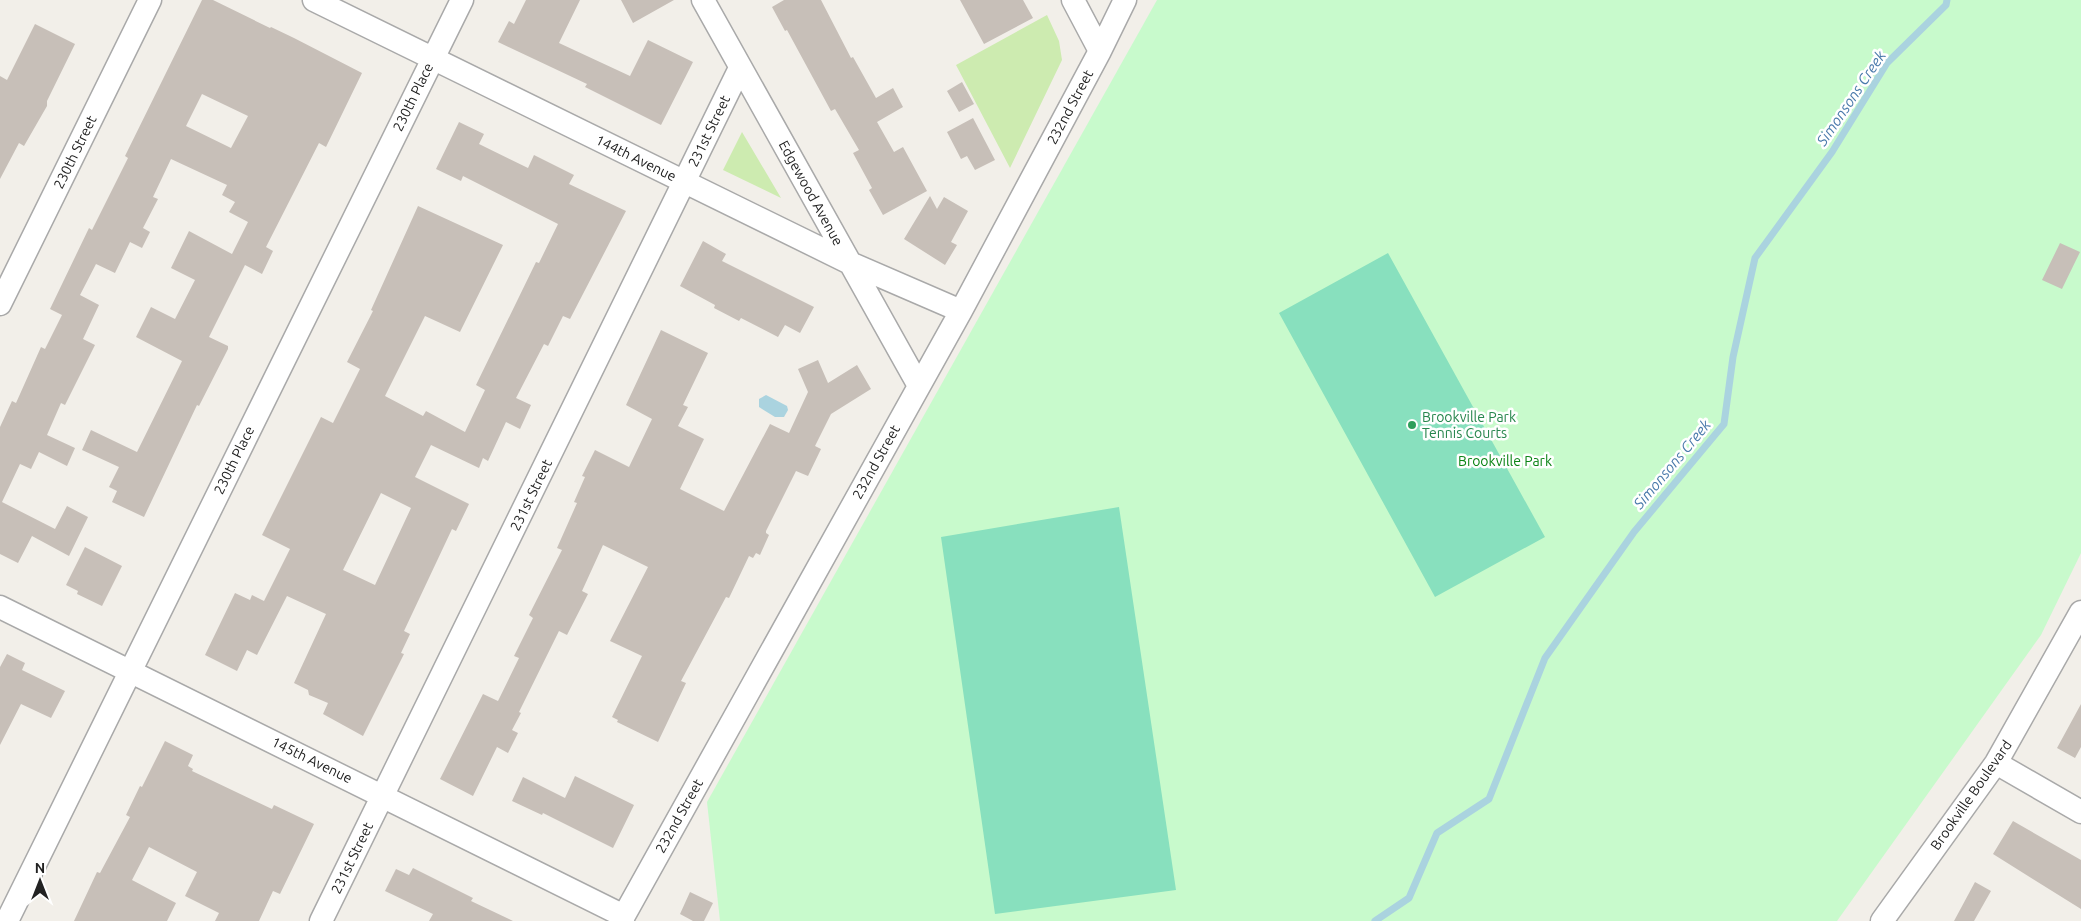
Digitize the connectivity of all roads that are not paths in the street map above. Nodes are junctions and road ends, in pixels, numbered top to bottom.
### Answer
1 (150, 0) edge
2 (314, 0) edge
3 (462, 0) edge
4 (703, 0) edge
5 (1073, 0) edge
6 (1125, 0) edge
7 (1100, 51) junction
8 (433, 58) junction
9 (740, 68) junction
10 (684, 182) junction
11 (850, 263) junction
12 (0, 304) edge
13 (961, 311) junction
14 (919, 386) junction
15 (0, 607) edge
16 (2081, 612) edge
17 (130, 670) junction
18 (1996, 763) junction
19 (383, 795) junction
20 (2081, 812) edge
21 (622, 918) edge
22 (7, 921) edge
23 (321, 921) edge
24 (1882, 921) edge

1 - 12 street, 230th Street
2 - 8 street, 144th Avenue
3 - 8 street, 230th Place
4 - 9 street, Edgewood Avenue
5 - 7 street
6 - 7 street, 232nd Street
7 - 13 street, 232nd Street
8 - 10 street, 144th Avenue
8 - 17 street, 230th Place
9 - 10 street, 231st Street
9 - 11 street, Edgewood Avenue
10 - 11 street, 144th Avenue
10 - 19 street, 231st Street
11 - 13 street, 144th Avenue
11 - 14 street, Edgewood Avenue
13 - 14 street, 232nd Street
14 - 21 street, 232nd Street
15 - 17 street, 145th Avenue
16 - 18 street, Brookville Boulevard
17 - 19 street, 145th Avenue
17 - 22 street, 230th Place
18 - 20 street
18 - 24 street, Brookville Boulevard
19 - 21 street, 145th Avenue
19 - 23 street, 231st Street

